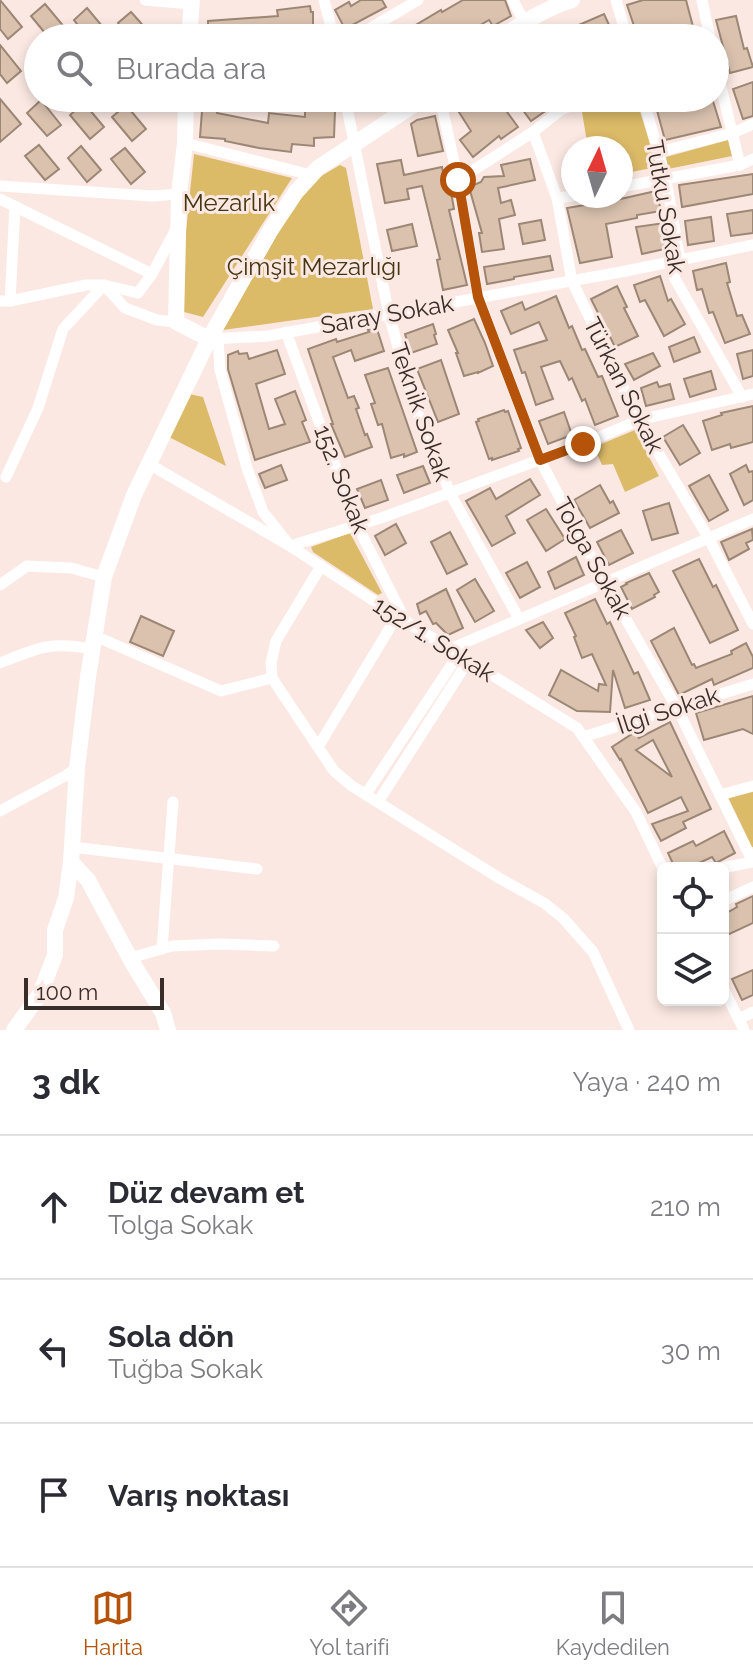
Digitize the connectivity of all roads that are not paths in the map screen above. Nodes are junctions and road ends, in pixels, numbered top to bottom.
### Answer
1 (145, 0) edge
2 (324, 0) edge
3 (418, 0) edge
4 (513, 0) edge
5 (616, 0) edge
6 (702, 0) edge
7 (564, 1) edge
8 (191, 2) edge
9 (524, 22) junction
10 (190, 24) edge
11 (330, 24) edge
12 (378, 24) edge
13 (521, 24) edge
14 (623, 24) edge
15 (707, 24) edge
16 (186, 112) edge
17 (348, 112) edge
18 (403, 112) edge
19 (443, 112) edge
20 (558, 112) edge
21 (647, 112) edge
22 (728, 112) edge
23 (753, 124) edge
24 (533, 132) junction
25 (733, 133) junction
26 (185, 143) junction
27 (354, 144) junction
28 (659, 152) junction
29 (753, 159) edge
30 (740, 165) junction
31 (311, 175) junction
32 (458, 180) junction
33 (666, 180) junction
34 (633, 185) edge
35 (0, 186) edge
36 (179, 194) junction
37 (557, 198) junction
38 (561, 198) edge
39 (0, 199) edge
40 (15, 206) junction
41 (178, 225) junction
42 (753, 245) edge
43 (680, 259) junction
44 (152, 274) junction
45 (572, 281) junction
46 (104, 285) junction
47 (478, 297) junction
48 (5, 301) edge
49 (389, 315) junction
50 (176, 322) junction
51 (286, 332) junction
52 (213, 339) junction
53 (747, 396) edge
54 (639, 420) junction
55 (540, 460) junction
56 (149, 464) junction
57 (6, 477) dead end
58 (450, 493) junction
59 (753, 519) edge
60 (357, 525) junction
61 (709, 539) junction
62 (290, 546) junction
63 (321, 566) junction
64 (104, 577) junction
65 (605, 583) junction
66 (0, 585) edge
67 (401, 619) junction
68 (519, 619) junction
69 (753, 624) edge
70 (93, 642) junction
71 (459, 655) junction
72 (0, 663) edge
73 (272, 678) junction
74 (753, 684) edge
75 (677, 708) junction
76 (583, 737) junction
77 (318, 747) junction
78 (77, 768) junction
79 (753, 786) edge
80 (366, 794) junction
81 (720, 795) junction
82 (173, 802) dead end
83 (378, 802) junction
84 (0, 811) edge
85 (72, 854) junction
86 (168, 859) junction
87 (660, 862) edge
88 (753, 862) edge
89 (729, 867) edge
90 (257, 869) dead end
91 (753, 887) edge
92 (729, 898) edge
93 (274, 946) dead end
94 (162, 949) junction
95 (130, 958) junction
96 (729, 1000) edge
97 (753, 1012) edge
98 (741, 1025) edge
99 (14, 1030) edge
100 (168, 1030) edge
101 (629, 1030) edge

1 - 8 street
2 - 11 street
3 - 12 street
4 - 9 street
5 - 14 street
6 - 15 street
7 - 9 street
8 - 10 street
9 - 13 street
16 - 26 street
17 - 27 street, Teknik Sokak
18 - 27 street
19 - 32 street, Tolga Sokak
20 - 24 street
21 - 28 street, Tutku Sokak
22 - 25 street
23 - 25 street
24 - 32 street
24 - 37 street, Türkan Sokak
25 - 28 street
25 - 30 street
26 - 31 street
26 - 36 street
27 - 31 street
27 - 49 street, Teknik Sokak
28 - 33 street, Tutku Sokak
29 - 30 street
30 - 33 street
31 - 52 street
32 - 47 street, Tolga Sokak
33 - 34 street
33 - 43 street, Tutku Sokak
35 - 36 street
36 - 41 street
37 - 38 street
37 - 45 street, Türkan Sokak
39 - 40 street
40 - 44 street
40 - 48 street
41 - 44 street
41 - 50 street
42 - 43 street, Saray Sokak
43 - 45 street, Saray Sokak
43 - 53 street, Tutku Sokak
44 - 46 street
45 - 47 street, Saray Sokak
45 - 54 street, Türkan Sokak
46 - 48 street
46 - 50 street
46 - 57 street
47 - 49 street, Saray Sokak
47 - 55 street, Tolga Sokak
49 - 51 street, Saray Sokak
49 - 58 street, Teknik Sokak
50 - 52 street
51 - 52 street, Saray Sokak
51 - 60 street, 152. Sokak
52 - 56 street
52 - 62 street
53 - 54 street
54 - 55 street
54 - 61 street, Türkan Sokak
55 - 58 street
55 - 65 street, Tolga Sokak
56 - 62 street, 152/1. Sokak
56 - 64 street
58 - 60 street
58 - 68 street, Teknik Sokak
59 - 61 street
60 - 62 street
60 - 67 street, 152. Sokak
61 - 65 street
61 - 69 street, Türkan Sokak
62 - 63 street, 152/1. Sokak
63 - 67 street, 152/1. Sokak
63 - 73 street
64 - 66 street
64 - 70 street
65 - 68 street
65 - 75 street, Tolga Sokak
67 - 71 street, 152/1. Sokak
67 - 77 street
68 - 71 street
70 - 72 street
70 - 73 street
70 - 78 street
71 - 76 street, 152/1. Sokak
71 - 80 street
71 - 83 street
73 - 77 street
74 - 75 street, İlgi Sokak
75 - 76 street, İlgi Sokak
75 - 81 street, Tolga Sokak
76 - 87 street, 152/1. Sokak
77 - 80 street
78 - 84 street
78 - 85 street
79 - 81 street
80 - 83 street
81 - 88 street, Tolga Sokak
82 - 86 street
83 - 101 street
85 - 86 street
85 - 95 street
85 - 99 street
86 - 90 street
86 - 94 street
88 - 89 street
91 - 92 street
93 - 94 street
94 - 95 street
95 - 100 street
96 - 98 street
97 - 98 street

